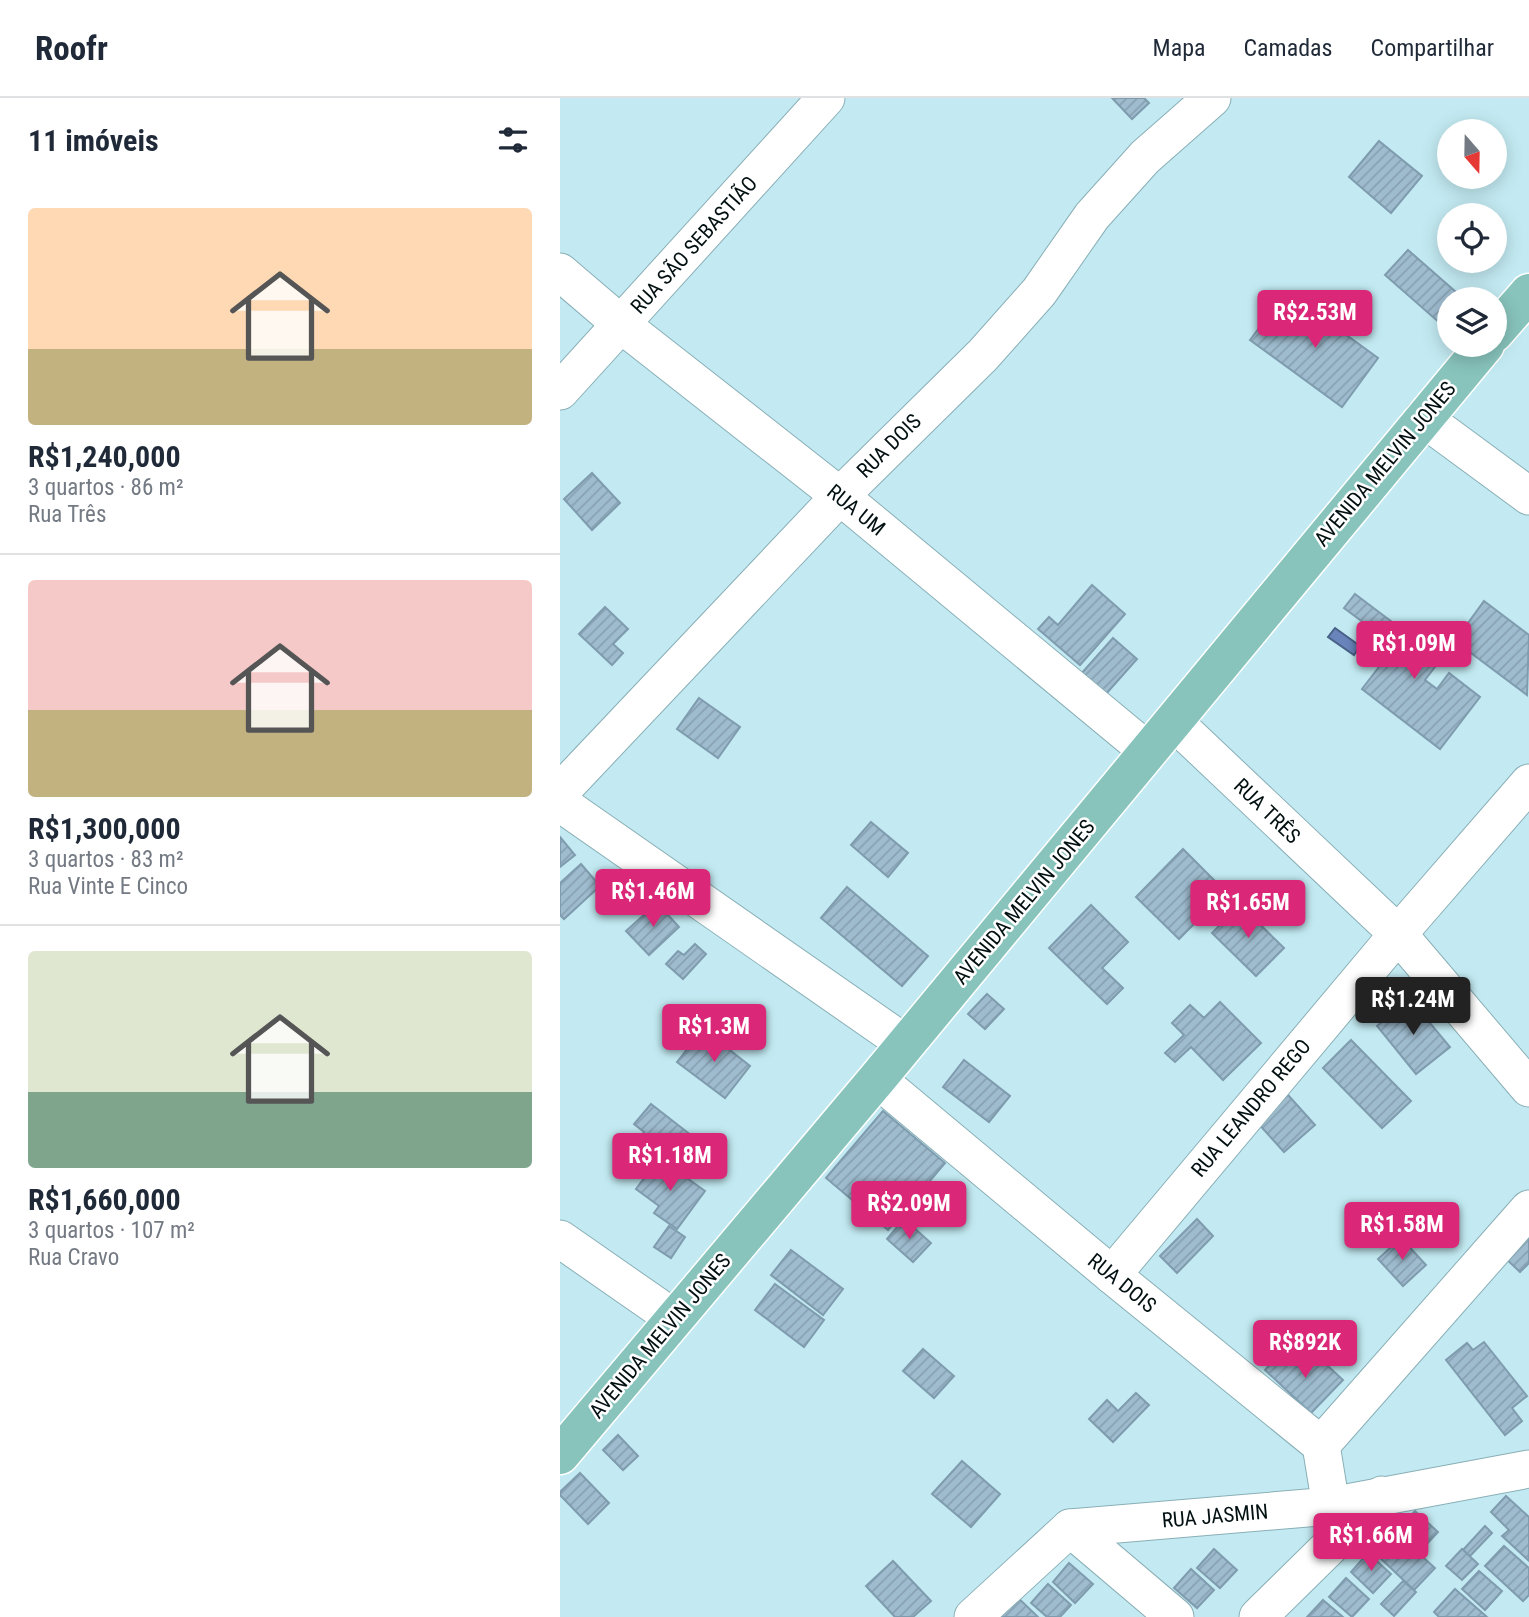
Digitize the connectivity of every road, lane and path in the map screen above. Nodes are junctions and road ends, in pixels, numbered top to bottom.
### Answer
1 (826, 98) edge
2 (1212, 98) edge
3 (560, 272) edge
4 (1529, 293) edge
5 (1507, 319) edge
6 (622, 325) junction
7 (1475, 357) edge
8 (560, 391) edge
9 (1423, 418) junction
10 (840, 496) junction
11 (1529, 496) edge
12 (1173, 721) junction
13 (1149, 752) junction
14 (1529, 783) edge
15 (560, 792) edge
16 (560, 803) edge
17 (1398, 934) junction
18 (906, 1044) junction
19 (877, 1079) junction
20 (1529, 1088) edge
21 (1529, 1209) edge
22 (560, 1239) edge
23 (1112, 1275) junction
24 (675, 1319) junction
25 (1321, 1445) junction
26 (560, 1455) edge
27 (1529, 1469) edge
28 (1382, 1495) junction
29 (1331, 1506) junction
30 (1070, 1528) junction
31 (973, 1617) edge
32 (1175, 1617) edge
33 (1258, 1617) edge

1 - 6 street, RUA SÃO SEBASTIÃO
2 - 10 street, RUA DOIS
3 - 6 street, RUA UM
4 - 5 main road
6 - 8 street, RUA SÃO SEBASTIÃO
6 - 10 street, RUA UM
7 - 9 main road, AVENIDA MELVIN JONES
9 - 11 street
9 - 12 main road, AVENIDA MELVIN JONES
10 - 13 street, RUA UM
10 - 15 street, RUA DOIS
12 - 13 main road, AVENIDA MELVIN JONES
12 - 17 street, RUA TRÊS
13 - 18 main road, AVENIDA MELVIN JONES
14 - 17 street, RUA LEANDRO REGO
16 - 18 street
17 - 20 street, RUA TRÊS
17 - 23 street, RUA LEANDRO REGO
18 - 19 main road, AVENIDA MELVIN JONES
19 - 23 street, RUA DOIS
19 - 24 main road, AVENIDA MELVIN JONES
21 - 25 street
22 - 24 street
23 - 25 street, RUA DOIS
24 - 26 main road, AVENIDA MELVIN JONES
25 - 29 street
27 - 28 street, RUA JASMIN
28 - 29 street, RUA JASMIN
28 - 33 street
29 - 30 street, RUA JASMIN
30 - 31 street
30 - 32 street

